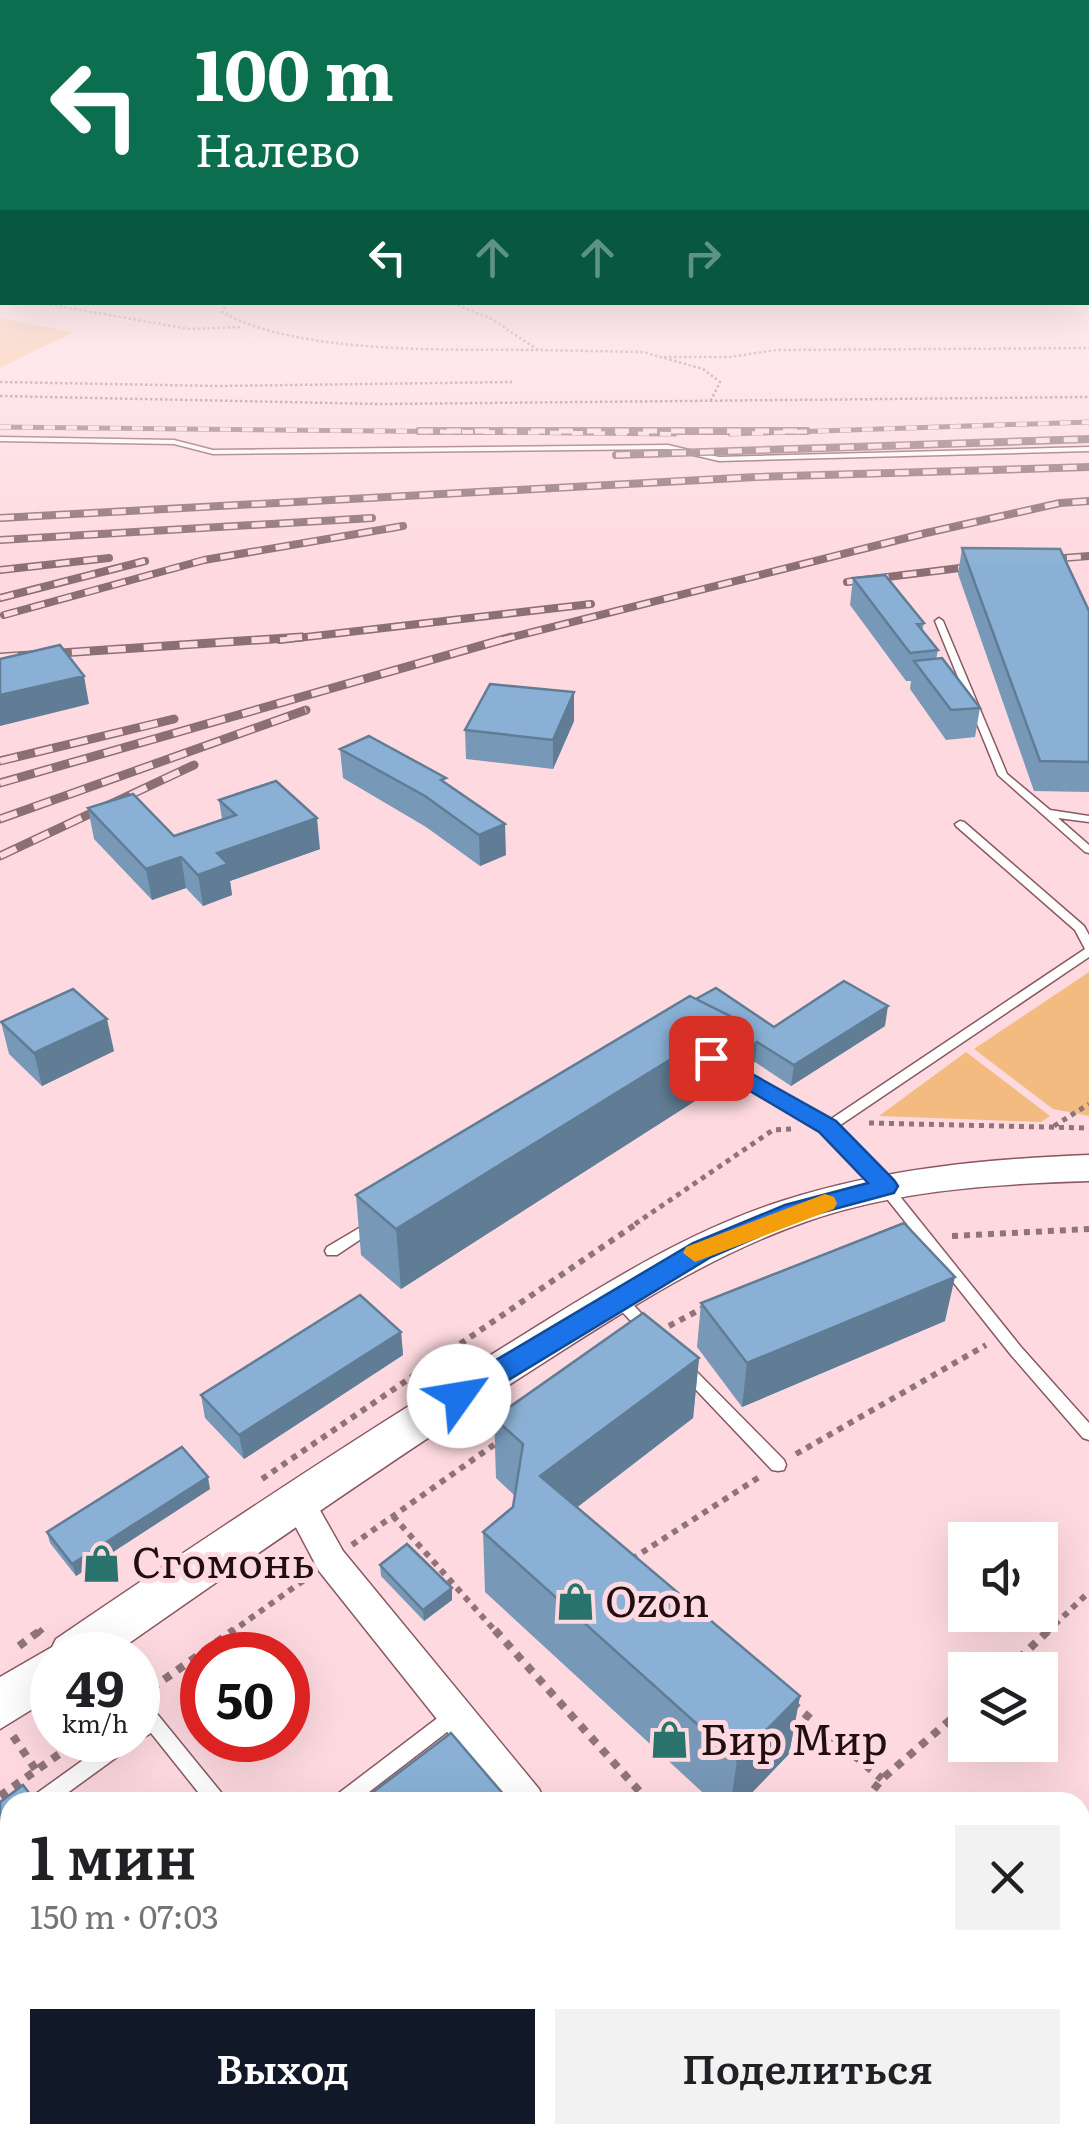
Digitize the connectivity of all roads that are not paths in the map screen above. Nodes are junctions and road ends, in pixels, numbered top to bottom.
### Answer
1 (0, 439) edge
2 (1089, 449) edge
3 (939, 620) dead end
4 (1045, 812) junction
5 (1089, 819) edge
6 (960, 824) dead end
7 (1089, 850) edge
8 (1089, 950) edge
9 (711, 1058) edge
10 (828, 1127) junction
11 (1089, 1168) edge
12 (886, 1186) junction
13 (381, 1220) edge
14 (332, 1251) dead end
15 (618, 1298) junction
16 (1089, 1434) edge
17 (778, 1465) road end
18 (297, 1499) junction
19 (76, 1632) edge
20 (30, 1677) edge
21 (456, 1714) junction
22 (4, 1718) edge
23 (160, 1731) edge
24 (95, 1762) edge
25 (54, 1792) edge
26 (210, 1792) edge
27 (355, 1792) edge
28 (518, 1792) edge

1 - 2 lane
3 - 4 lane
4 - 5 lane
4 - 7 lane
6 - 8 lane
8 - 10 lane
9 - 10 lane
10 - 12 lane
11 - 12 main road
12 - 15 main road
12 - 16 lane
13 - 14 lane
15 - 17 lane
15 - 18 main road
18 - 19 main road
18 - 21 street
20 - 22 main road
21 - 27 lane
21 - 28 street
23 - 26 lane
24 - 25 lane

